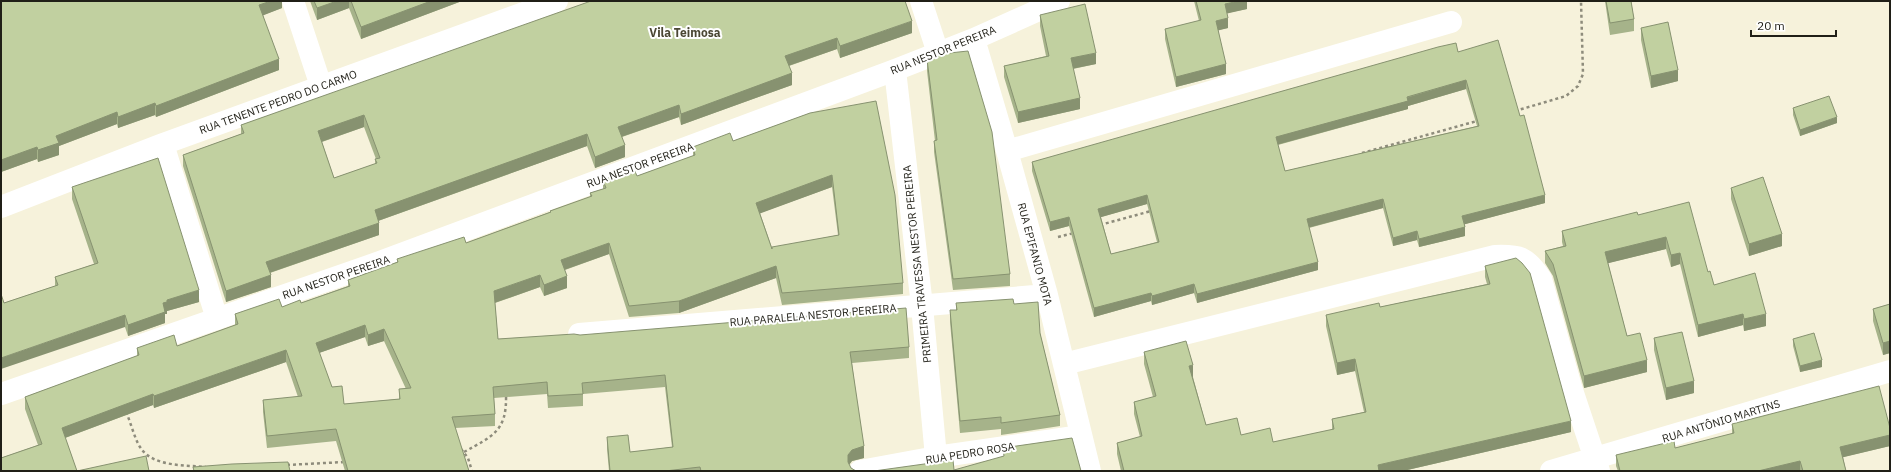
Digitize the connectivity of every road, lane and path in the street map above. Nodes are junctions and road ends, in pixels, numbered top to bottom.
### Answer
1 (293, 1) edge
2 (557, 1) edge
3 (921, 1) edge
4 (1059, 1) edge
5 (1581, 1) edge
6 (1451, 22) dead end
7 (974, 39) junction
8 (938, 53) junction
9 (895, 70) junction
10 (322, 86) junction
11 (1509, 113) edge
12 (1478, 121) edge
13 (163, 144) junction
14 (1007, 151) junction
15 (1355, 155) edge
16 (1, 207) edge
17 (1155, 210) edge
18 (1094, 227) edge
19 (1078, 231) edge
20 (1032, 244) junction
21 (1047, 295) junction
22 (922, 306) junction
23 (217, 319) junction
24 (579, 334) edge
25 (1064, 364) junction
26 (1890, 371) edge
27 (506, 390) edge
28 (1, 394) edge
29 (126, 410) edge
30 (1081, 436) junction
31 (459, 447) edge
32 (464, 452) junction
33 (936, 457) junction
34 (351, 461) edge
35 (281, 465) edge
36 (1597, 465) edge
37 (207, 467) edge
38 (472, 471) edge
39 (860, 471) edge
40 (1090, 471) edge
41 (1551, 471) edge

1 - 10 street
2 - 10 street, RUA TENENTE PEDRO DO CARMO
3 - 8 street
4 - 7 street, RUA NESTOR PEREIRA
5 - 11 path
6 - 14 street
7 - 8 street, RUA NESTOR PEREIRA
7 - 14 street, RUA EPIFANIO MOTA
8 - 9 street, RUA NESTOR PEREIRA
9 - 22 street, PRIMEIRA TRAVESSA NESTOR PEREIRA
9 - 23 street, RUA NESTOR PEREIRA
10 - 13 street, RUA TENENTE PEDRO DO CARMO
12 - 15 path
13 - 16 street, RUA TENENTE PEDRO DO CARMO
13 - 23 street
14 - 20 street, RUA EPIFANIO MOTA
17 - 18 path
19 - 20 path
20 - 21 street, RUA EPIFANIO MOTA
21 - 22 street, RUA PARALELA NESTOR PEREIRA
21 - 25 street, RUA EPIFANIO MOTA
22 - 24 street, RUA PARALELA NESTOR PEREIRA
22 - 33 street, PRIMEIRA TRAVESSA NESTOR PEREIRA
23 - 28 street, RUA NESTOR PEREIRA
25 - 30 street, RUA EPIFANIO MOTA
25 - 36 street
26 - 36 street, RUA ANTÔNIO MARTINS
27 - 32 path
29 - 37 path
30 - 33 street, RUA PEDRO ROSA
30 - 40 street, RUA EPIFANIO MOTA
31 - 32 path
32 - 38 path
33 - 39 street, RUA PEDRO ROSA
34 - 35 path
36 - 41 street, RUA ANTÔNIO MARTINS

